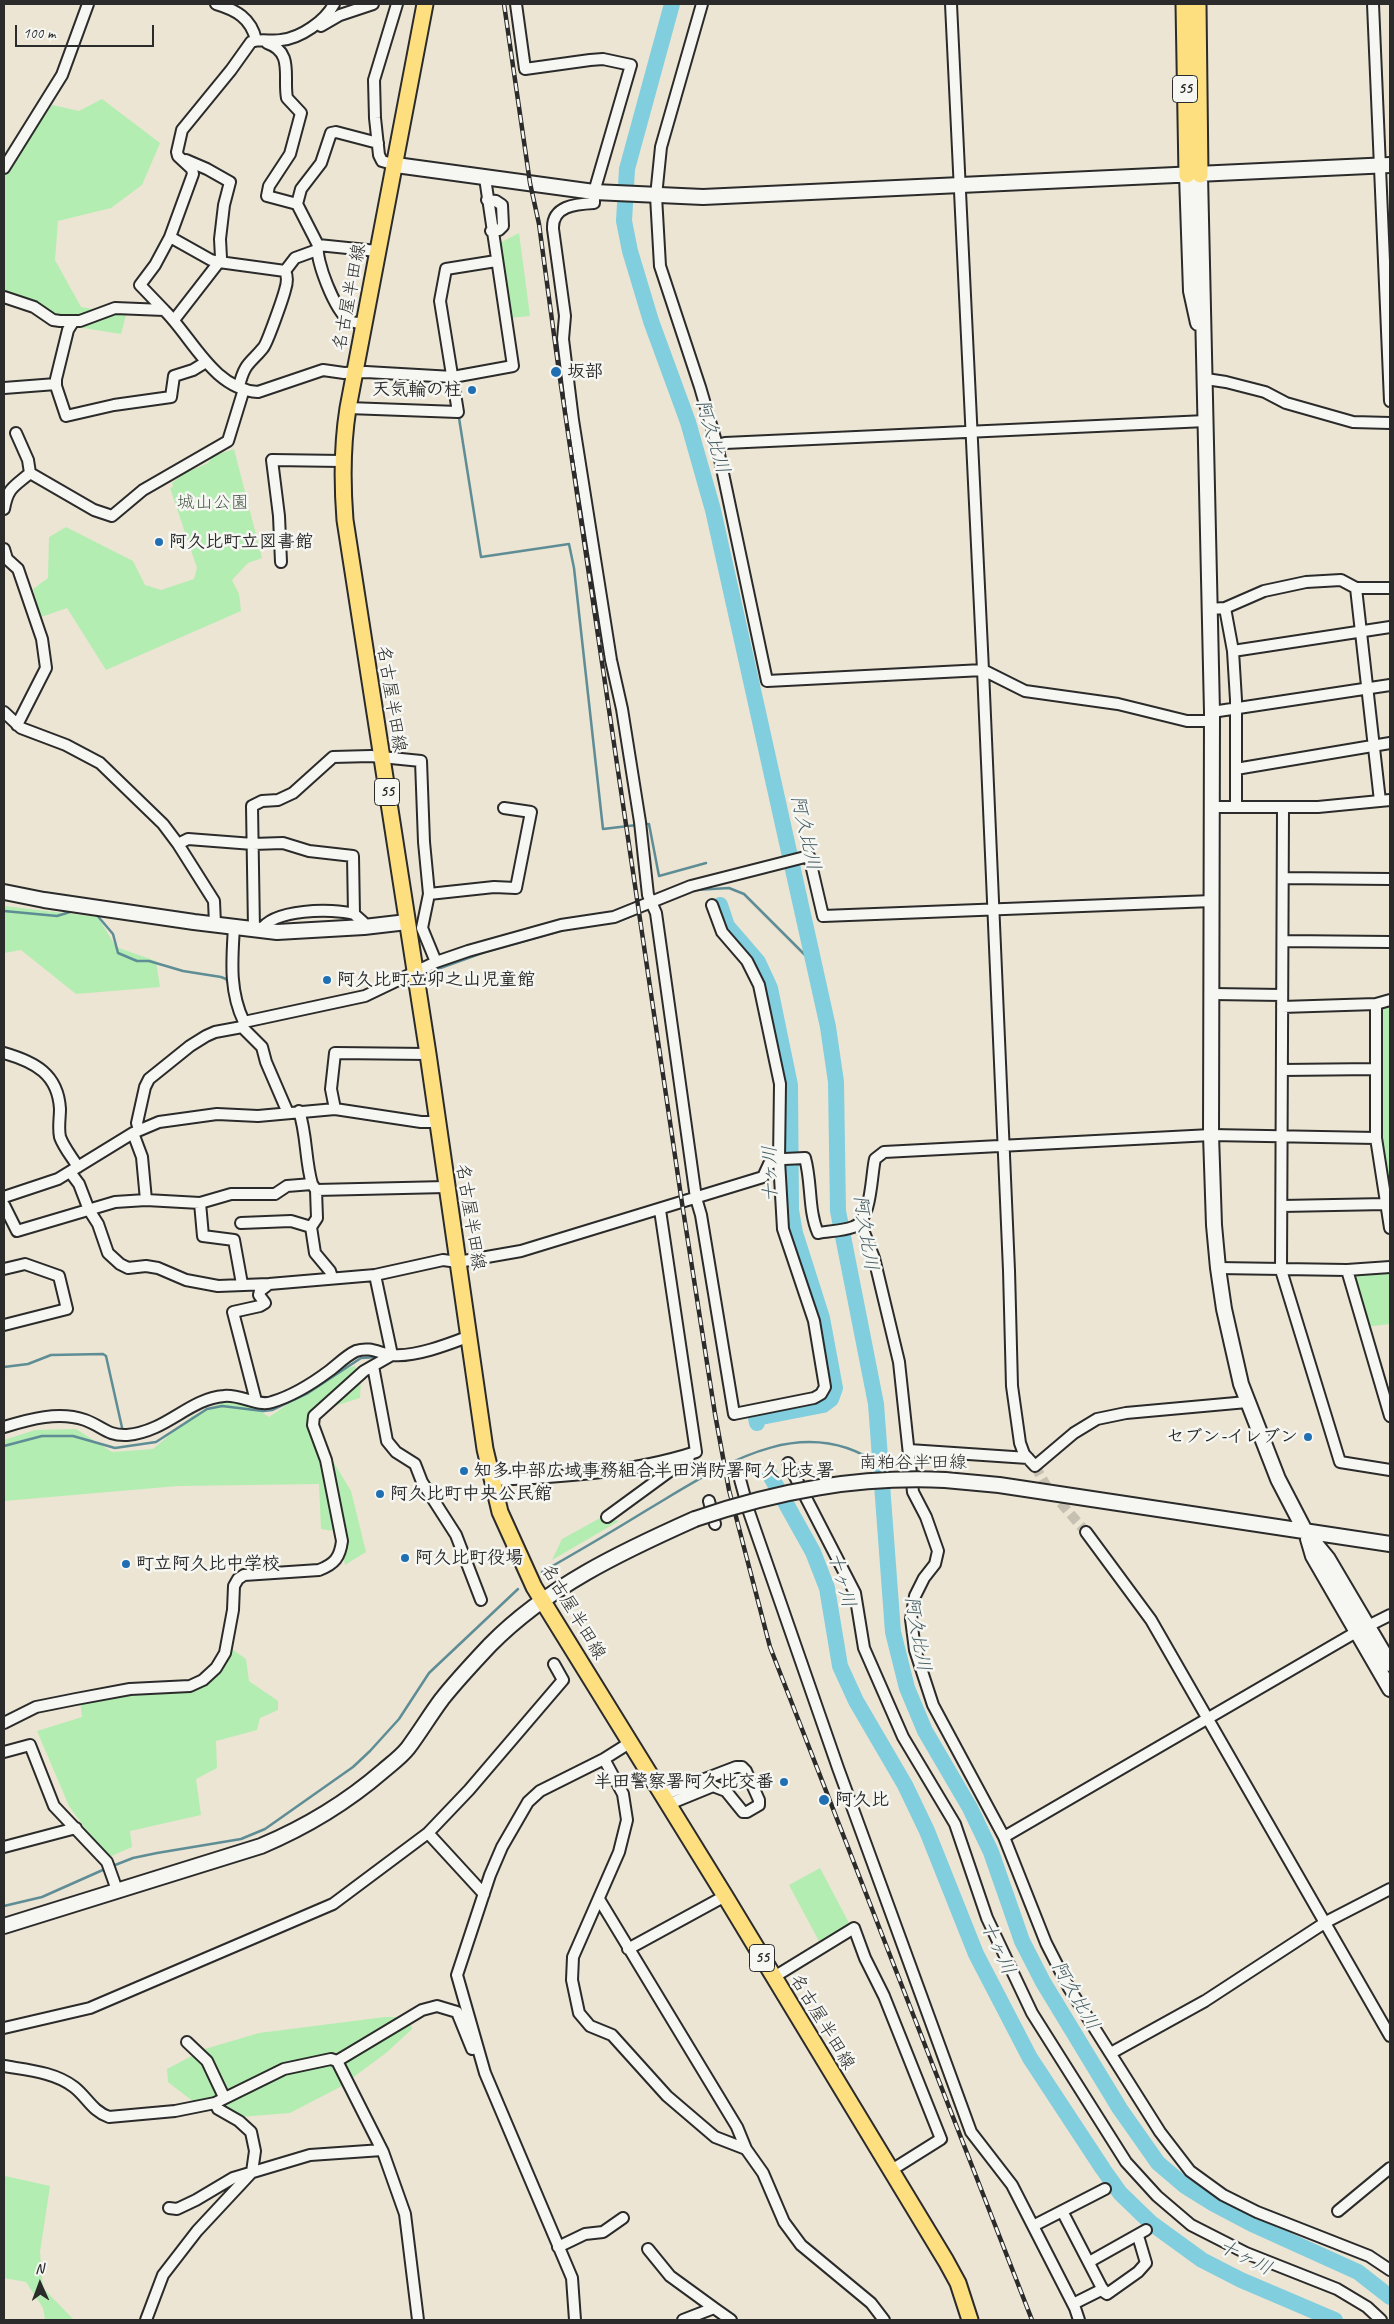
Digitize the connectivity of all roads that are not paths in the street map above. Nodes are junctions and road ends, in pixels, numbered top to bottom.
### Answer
1 (88, 4) edge
2 (216, 4) edge
3 (239, 4) edge
4 (334, 4) edge
5 (373, 4) edge
6 (398, 4) edge
7 (425, 4) edge
8 (516, 4) edge
9 (702, 4) edge
10 (952, 4) edge
11 (1184, 4) edge
12 (1198, 4) edge
13 (1373, 4) edge
14 (242, 15) junction
15 (297, 36) junction
16 (257, 40) junction
17 (378, 143) junction
18 (183, 159) junction
19 (396, 165) junction
20 (1385, 165) edge
21 (4, 168) edge
22 (1194, 175) junction
23 (484, 178) junction
24 (961, 186) junction
25 (594, 192) junction
26 (652, 196) junction
27 (298, 204) junction
28 (170, 237) junction
29 (318, 247) junction
30 (377, 251) junction
31 (496, 261) junction
32 (219, 262) junction
33 (285, 271) junction
34 (4, 297) edge
35 (164, 310) junction
36 (174, 320) junction
37 (73, 322) junction
38 (364, 323) junction
39 (206, 362) junction
40 (354, 373) junction
41 (1206, 375) junction
42 (453, 377) junction
43 (56, 384) junction
44 (241, 387) junction
45 (4, 388) edge
46 (1390, 401) edge
47 (348, 408) junction
48 (1206, 421) junction
49 (1390, 422) edge
50 (973, 432) junction
51 (16, 433) dead end
52 (717, 446) junction
53 (342, 461) junction
54 (30, 473) junction
55 (4, 510) edge
56 (4, 549) edge
57 (281, 562) dead end
58 (1356, 588) junction
59 (1390, 588) edge
60 (1225, 608) junction
61 (1208, 609) junction
62 (1390, 627) edge
63 (1361, 632) junction
64 (1233, 651) junction
65 (983, 670) junction
66 (1390, 685) edge
67 (1368, 688) junction
68 (1236, 709) junction
69 (4, 712) edge
70 (1212, 716) junction
71 (17, 725) junction
72 (1390, 743) edge
73 (1375, 745) junction
74 (381, 756) junction
75 (1236, 769) junction
76 (1385, 801) edge
77 (1236, 806) junction
78 (1213, 807) junction
79 (504, 808) dead end
80 (1283, 808) junction
81 (178, 844) junction
82 (253, 844) junction
83 (1282, 878) junction
84 (1390, 879) edge
85 (4, 892) edge
86 (429, 894) junction
87 (651, 901) junction
88 (1212, 901) junction
89 (712, 904) dead end
90 (993, 909) junction
91 (354, 914) junction
92 (407, 922) junction
93 (215, 924) junction
94 (234, 927) junction
95 (364, 927) junction
96 (257, 930) junction
97 (1283, 941) junction
98 (1390, 942) edge
99 (436, 962) junction
100 (415, 972) junction
101 (1212, 994) junction
102 (1282, 995) junction
103 (1390, 1000) edge
104 (1376, 1004) junction
105 (1282, 1007) junction
106 (243, 1024) junction
107 (4, 1053) edge
108 (428, 1054) junction
109 (1376, 1069) junction
110 (1282, 1070) junction
111 (334, 1109) junction
112 (294, 1112) junction
113 (437, 1122) junction
114 (136, 1132) junction
115 (1211, 1135) junction
116 (1282, 1138) junction
117 (1376, 1138) junction
118 (1004, 1147) junction
119 (781, 1160) junction
120 (74, 1170) junction
121 (314, 1187) junction
122 (446, 1187) junction
123 (4, 1198) edge
124 (696, 1198) junction
125 (146, 1200) junction
126 (200, 1203) junction
127 (1386, 1204) junction
128 (4, 1205) edge
129 (1282, 1206) junction
130 (89, 1210) junction
131 (660, 1210) junction
132 (241, 1223) dead end
133 (857, 1225) junction
134 (311, 1227) junction
135 (1390, 1228) edge
136 (458, 1262) junction
137 (1390, 1267) edge
138 (1218, 1268) junction
139 (4, 1269) edge
140 (1280, 1270) junction
141 (1347, 1270) junction
142 (375, 1275) junction
143 (332, 1277) junction
144 (242, 1284) junction
145 (269, 1284) junction
146 (4, 1325) edge
147 (470, 1336) junction
148 (392, 1355) junction
149 (373, 1366) junction
150 (256, 1401) junction
151 (1246, 1402) junction
152 (1390, 1416) edge
153 (4, 1427) edge
154 (909, 1450) junction
155 (696, 1452) junction
156 (1028, 1458) junction
157 (788, 1463) dead end
158 (1390, 1470) edge
159 (738, 1472) dead end
160 (492, 1480) junction
161 (709, 1501) dead end
162 (608, 1517) dead end
163 (714, 1524) dead end
164 (1305, 1531) junction
165 (1086, 1532) tunnel mouth
166 (1390, 1544) edge
167 (481, 1600) dead end
168 (543, 1601) junction
169 (1390, 1615) edge
170 (1363, 1628) junction
171 (554, 1664) dead end
172 (1390, 1664) edge
173 (1390, 1689) edge
174 (1208, 1719) junction
175 (4, 1722) edge
176 (631, 1742) junction
177 (4, 1752) edge
178 (604, 1759) junction
179 (725, 1770) junction
180 (726, 1791) junction
181 (666, 1800) junction
182 (76, 1828) junction
183 (428, 1834) junction
184 (1004, 1837) junction
185 (4, 1846) edge
186 (116, 1884) junction
187 (1390, 1889) edge
188 (484, 1894) junction
189 (725, 1896) junction
190 (599, 1898) junction
191 (1326, 1922) junction
192 (4, 1926) edge
193 (628, 1949) junction
194 (774, 1977) junction
195 (4, 2028) edge
196 (1390, 2036) edge
197 (187, 2042) dead end
198 (478, 2052) junction
199 (1111, 2053) junction
200 (337, 2061) junction
201 (4, 2066) edge
202 (220, 2100) junction
203 (746, 2148) junction
204 (382, 2150) junction
205 (1390, 2168) edge
206 (890, 2171) junction
207 (252, 2172) junction
208 (1105, 2189) dead end
209 (169, 2208) dead end
210 (1062, 2211) junction
211 (1338, 2212) dead end
212 (624, 2218) dead end
213 (1033, 2226) junction
214 (1146, 2230) dead end
215 (1138, 2236) junction
216 (558, 2247) junction
217 (648, 2249) dead end
218 (1088, 2262) junction
219 (1390, 2270) edge
220 (1103, 2289) junction
221 (1073, 2304) junction
222 (714, 2308) junction
223 (146, 2320) edge
224 (418, 2320) edge
225 (575, 2320) edge
226 (683, 2320) edge
227 (731, 2320) edge
228 (884, 2320) edge
229 (970, 2320) edge
230 (1079, 2320) edge
231 (1381, 2320) edge

1 - 21 street
2 - 14 street
3 - 14 street
4 - 15 street
5 - 15 street
6 - 17 street
7 - 19 main road, 名古屋半田線 / 55
8 - 25 street
9 - 26 street
10 - 24 street
11 - 22 main road, 55
12 - 22 main road, 55
13 - 20 street
14 - 16 street
15 - 16 street
16 - 18 street
16 - 27 street
17 - 19 street
17 - 27 street
18 - 28 street
18 - 32 street
19 - 23 street
19 - 30 main road, 名古屋半田線 / 55
20 - 22 street
20 - 46 street
22 - 24 street
22 - 41 street
23 - 25 street
23 - 31 street
24 - 26 street
24 - 50 street
25 - 26 street
25 - 87 street
26 - 52 street
27 - 29 street
28 - 32 street
28 - 35 street
29 - 30 street
29 - 33 street
29 - 38 street
30 - 38 main road, 名古屋半田線 / 55
31 - 42 street
31 - 42 street
32 - 33 street
32 - 36 street
33 - 44 street
34 - 37 street
35 - 36 street
35 - 37 street
36 - 39 street
37 - 43 street
38 - 40 main road, 名古屋半田線 / 55
39 - 43 street
39 - 44 street
40 - 42 street
40 - 44 street
40 - 47 main road, 名古屋半田線 / 55
41 - 48 street
41 - 49 street
42 - 47 street
43 - 45 street
44 - 54 street
47 - 53 main road, 名古屋半田線 / 55
48 - 50 street
48 - 61 street
50 - 52 street
50 - 65 street
51 - 54 street
52 - 65 street
53 - 57 street
53 - 74 main road, 名古屋半田線 / 55
54 - 55 street
56 - 71 street
58 - 59 street
58 - 60 street
58 - 63 street
60 - 61 street
60 - 64 street
61 - 70 street
62 - 63 street
63 - 64 street
63 - 67 street
64 - 68 street
65 - 70 street
65 - 90 street
66 - 67 street
67 - 68 street
67 - 73 street
68 - 70 street
68 - 75 street
69 - 71 street
70 - 78 street
71 - 81 street
72 - 73 street
73 - 75 street
73 - 76 street
74 - 82 street
74 - 86 street
74 - 92 main road, 名古屋半田線 / 55
75 - 77 street
76 - 80 street
77 - 78 street
77 - 80 street
78 - 88 street
79 - 86 street
80 - 83 street
81 - 82 street
81 - 93 street
82 - 91 street
82 - 96 street
83 - 84 street
83 - 97 street
85 - 93 street
86 - 99 street
87 - 90 street
87 - 99 street
87 - 124 street
88 - 90 street
88 - 101 street
89 - 119 street
90 - 118 street
91 - 95 street
91 - 96 street
92 - 95 street
92 - 100 main road, 名古屋半田線 / 55
93 - 94 street
94 - 96 street
94 - 106 street
95 - 96 street
97 - 98 street
97 - 102 street
99 - 100 street
100 - 106 street
100 - 108 main road, 名古屋半田線 / 55
101 - 102 street
101 - 115 street
102 - 105 street
103 - 104 street
104 - 105 street
104 - 109 street
105 - 110 street
106 - 112 street
106 - 114 street
107 - 120 street
108 - 111 street
108 - 113 main road, 名古屋半田線 / 55
109 - 110 street
109 - 117 street
110 - 116 street
111 - 112 street
111 - 113 street
112 - 114 street
112 - 121 street
113 - 122 main road, 名古屋半田線 / 55
114 - 120 street
114 - 125 street
115 - 116 street
115 - 118 street
115 - 138 street
116 - 117 street
116 - 129 street
117 - 127 street
118 - 133 street
118 - 156 street
119 - 124 street
119 - 124 street
119 - 133 street
120 - 123 street
120 - 130 street
121 - 122 street
121 - 126 street
121 - 134 street
122 - 136 main road, 名古屋半田線 / 55
124 - 131 street
125 - 126 street
125 - 130 street
126 - 144 street
127 - 129 street
127 - 135 street
128 - 130 street
129 - 140 street
130 - 144 street
131 - 136 street
131 - 155 street
132 - 134 street
133 - 154 street
134 - 143 street
136 - 142 street
136 - 147 main road, 名古屋半田線 / 55
137 - 141 street
138 - 140 street
138 - 151 street
139 - 146 street
140 - 141 street
140 - 158 street
141 - 152 street
142 - 143 street
142 - 148 street
143 - 145 street
144 - 145 street
145 - 150 street
147 - 148 street
147 - 160 main road, 名古屋半田線 / 55
148 - 149 street
148 - 150 street
149 - 167 street
149 - 175 street
150 - 153 street
151 - 156 street
151 - 164 street
154 - 156 street
154 - 184 street
155 - 160 street
155 - 162 street
157 - 231 street
159 - 213 street
160 - 168 main road, 名古屋半田線 / 55
161 - 163 street
164 - 166 street, 南粕谷半田線
164 - 168 street, 南粕谷半田線, bridge
164 - 170 street
165 - 174 street
168 - 176 main road, 名古屋半田線 / 55
168 - 186 street, 南粕谷半田線
169 - 170 street
170 - 172 street
170 - 173 street
170 - 174 street
171 - 183 street
174 - 184 street
174 - 191 street
176 - 178 street
176 - 181 main road, 名古屋半田線 / 55
177 - 182 street
178 - 188 street
178 - 190 street
179 - 180 street
179 - 180 street
179 - 181 street
180 - 181 street
181 - 189 main road, 名古屋半田線 / 55
182 - 185 street
182 - 186 street
183 - 188 street
183 - 195 street
184 - 199 street
186 - 192 street, 南粕谷半田線
187 - 191 street
188 - 198 street
189 - 193 street
189 - 194 main road, 名古屋半田線 / 55
190 - 193 street
190 - 203 street
191 - 196 street
191 - 199 street
193 - 203 street
194 - 206 main road, 名古屋半田線 / 55
194 - 206 street
197 - 202 street
198 - 200 street
198 - 216 street
199 - 219 street
200 - 202 street
200 - 204 street
201 - 202 street
202 - 207 street
203 - 228 street
204 - 207 street
204 - 224 street
205 - 211 street
206 - 229 main road, 名古屋半田線 / 55
207 - 209 street
207 - 223 street
208 - 210 street
210 - 213 street
210 - 218 street
212 - 216 street
213 - 221 street
214 - 215 street
215 - 218 street
215 - 220 street
216 - 225 street
217 - 222 street
218 - 220 street
220 - 221 street
221 - 230 street
222 - 226 street
222 - 227 street

